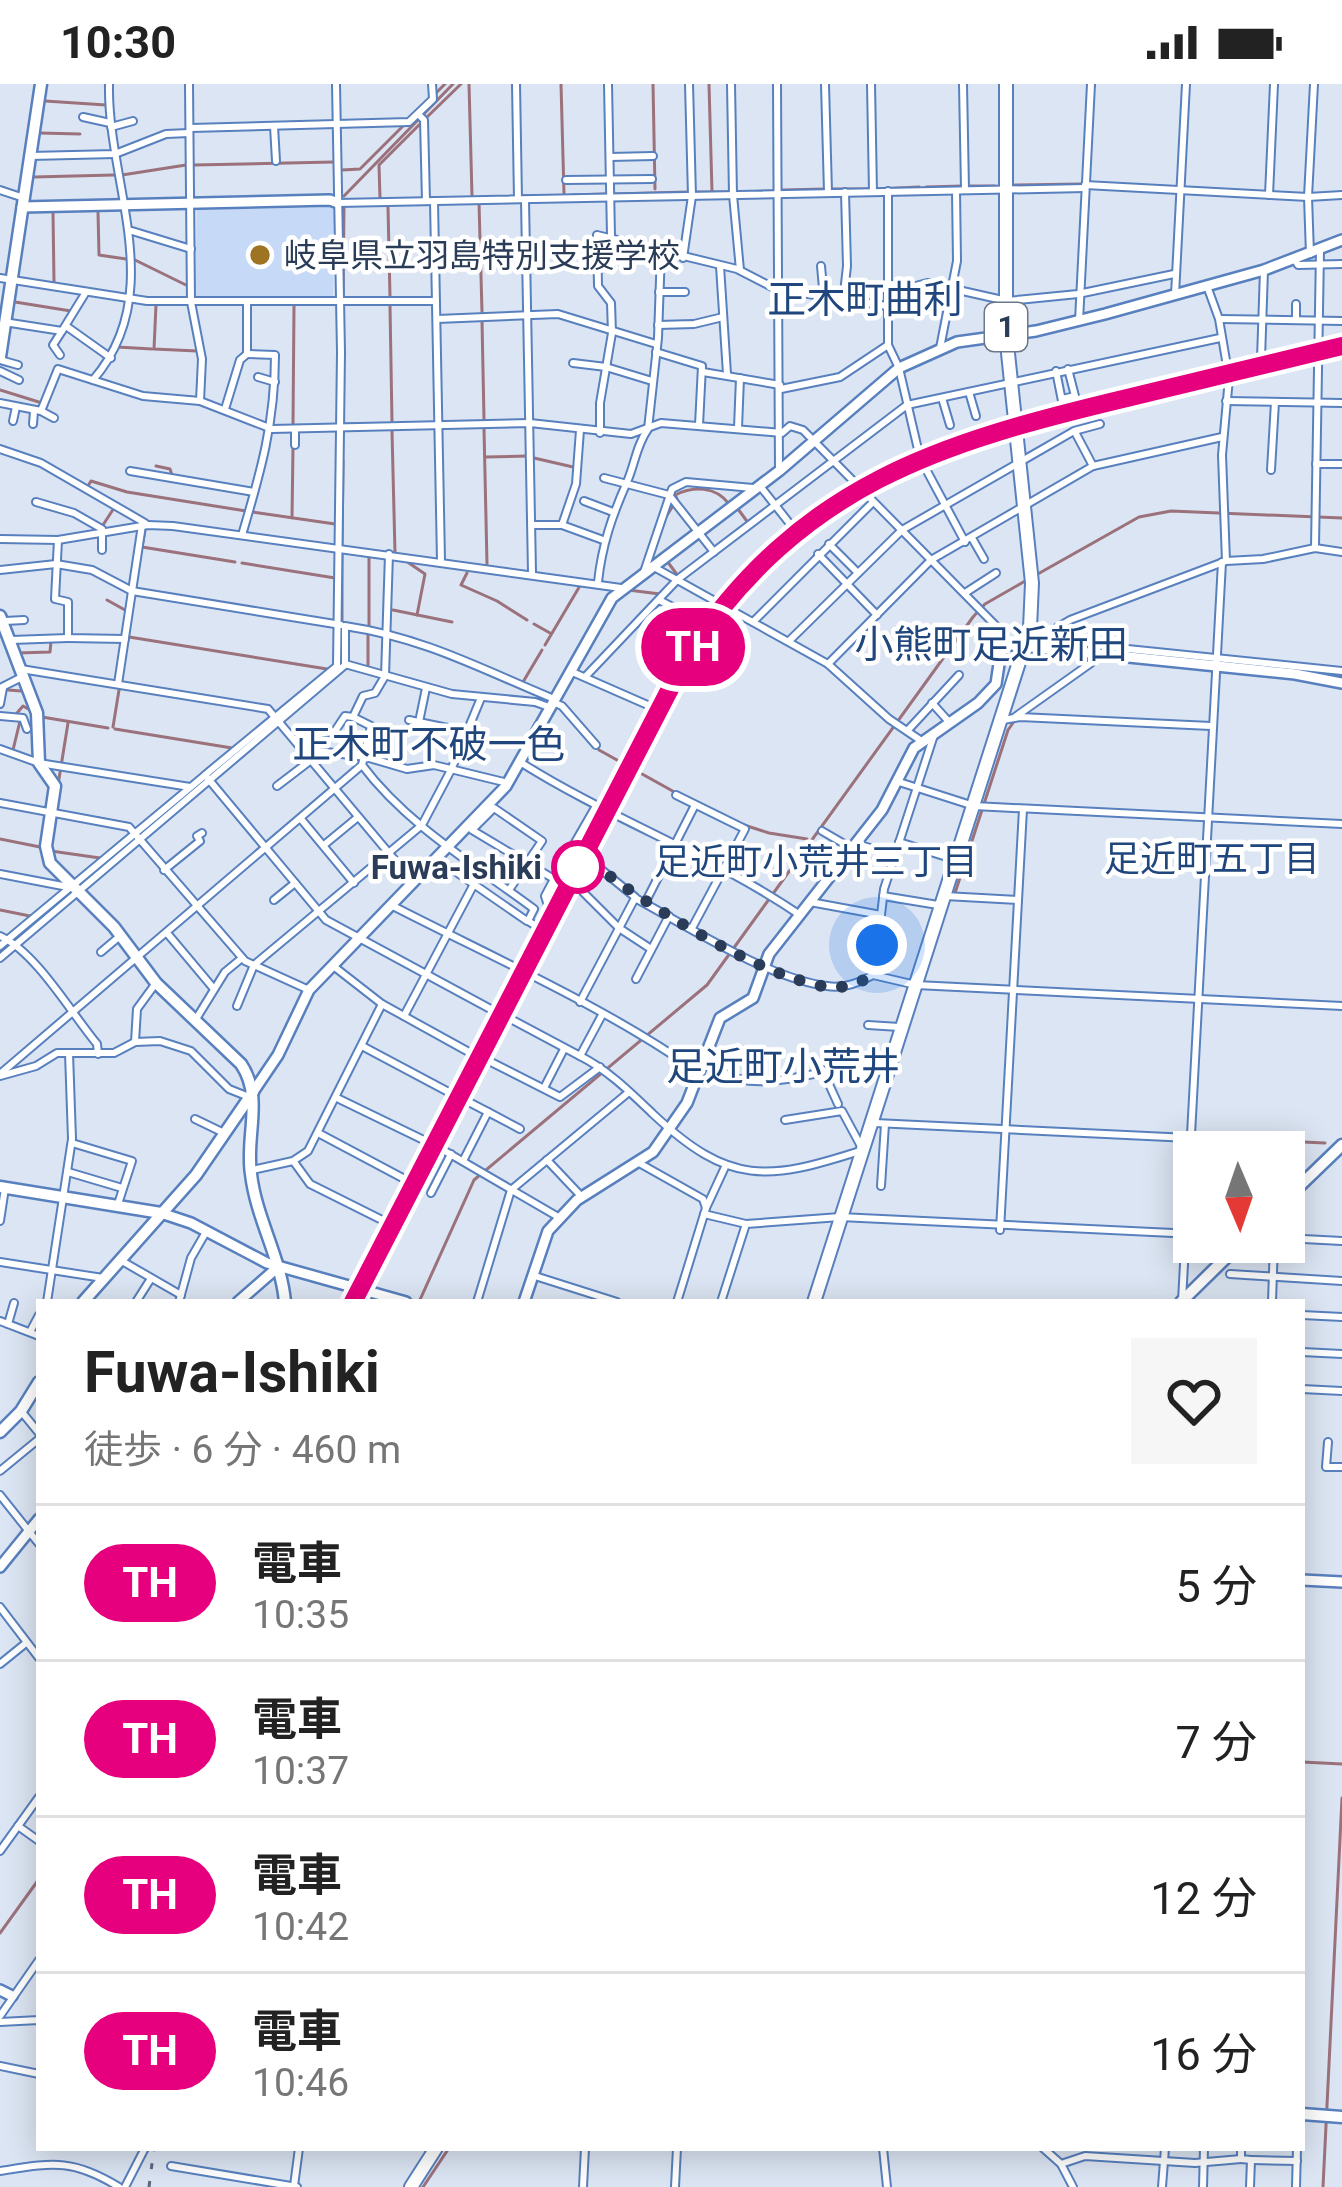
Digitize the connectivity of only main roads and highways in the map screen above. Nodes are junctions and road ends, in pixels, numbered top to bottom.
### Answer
1 (41, 84) edge
2 (1006, 84) edge
3 (6, 279) edge
4 (3, 322) edge
5 (0, 359) edge
6 (1, 619) edge
7 (251, 1094) junction
8 (1342, 1144) edge
9 (1305, 1180) edge
10 (2, 1187) edge
11 (161, 1213) junction
12 (1220, 1263) edge
13 (86, 1299) edge
14 (284, 1299) edge
15 (815, 1299) edge
16 (1183, 1299) edge
17 (36, 1387) edge
18 (6, 1418) edge
19 (0, 1432) edge
20 (1305, 2114) edge
21 (1342, 2117) edge
22 (434, 2151) edge
23 (410, 2187) edge

1 - 3 main road
2 - 15 main road, 1
3 - 4 main road
4 - 5 main road
6 - 7 main road
7 - 11 main road
7 - 14 main road
8 - 9 main road
10 - 11 main road
11 - 13 main road
12 - 16 main road
17 - 18 main road
18 - 19 main road
20 - 21 main road
22 - 23 main road

